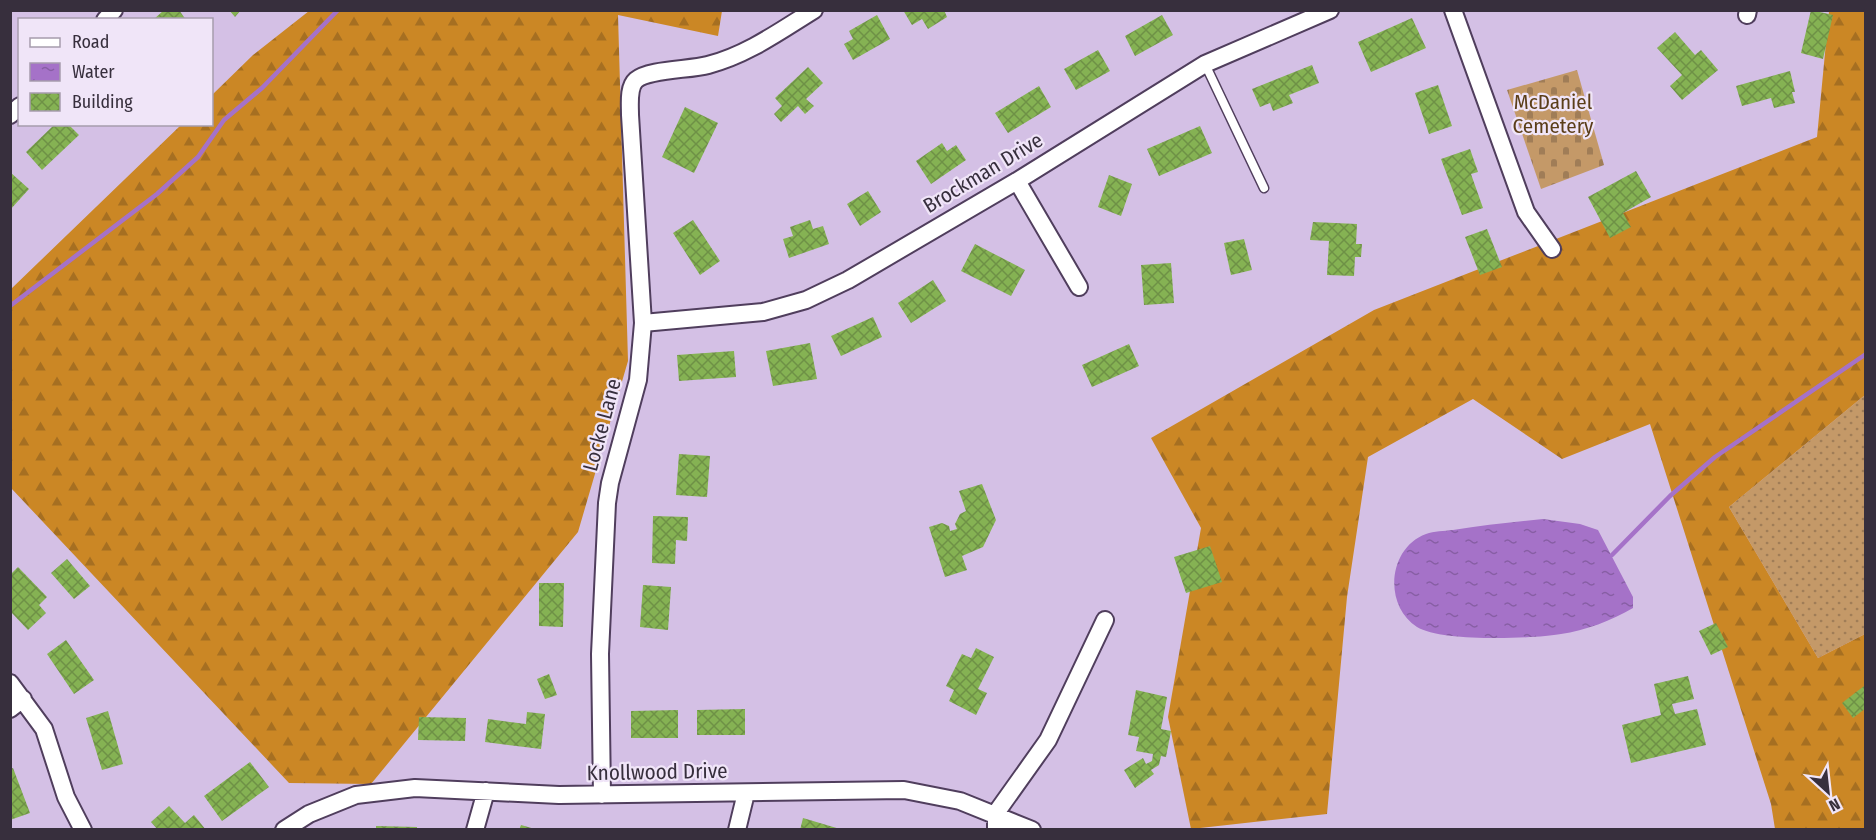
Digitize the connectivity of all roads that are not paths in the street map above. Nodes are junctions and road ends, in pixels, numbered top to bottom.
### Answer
1 (814, 10) edge
2 (1330, 10) edge
3 (1453, 10) edge
4 (1205, 64) junction
5 (1017, 181) junction
6 (1264, 188) dead end
7 (1552, 249) dead end
8 (1079, 287) dead end
9 (643, 323) junction
10 (1105, 620) dead end
11 (10, 683) edge
12 (17, 704) edge
13 (486, 791) junction
14 (746, 793) junction
15 (602, 795) junction
16 (996, 821) edge
17 (83, 830) edge
18 (284, 830) edge
19 (475, 830) edge
20 (737, 830) edge
21 (1032, 830) edge

1 - 9 street, Locke Lane
2 - 4 street, Brockman Drive
3 - 7 street
4 - 5 street, Brockman Drive
4 - 6 lane
5 - 8 street
5 - 9 street, Brockman Drive
9 - 15 street, Locke Lane
10 - 16 street
11 - 12 street
12 - 17 street
13 - 15 street, Knollwood Drive
13 - 18 street, Knollwood Drive
13 - 19 street
14 - 15 street, Knollwood Drive
14 - 16 street, Knollwood Drive
14 - 20 street
16 - 21 street, Knollwood Drive

